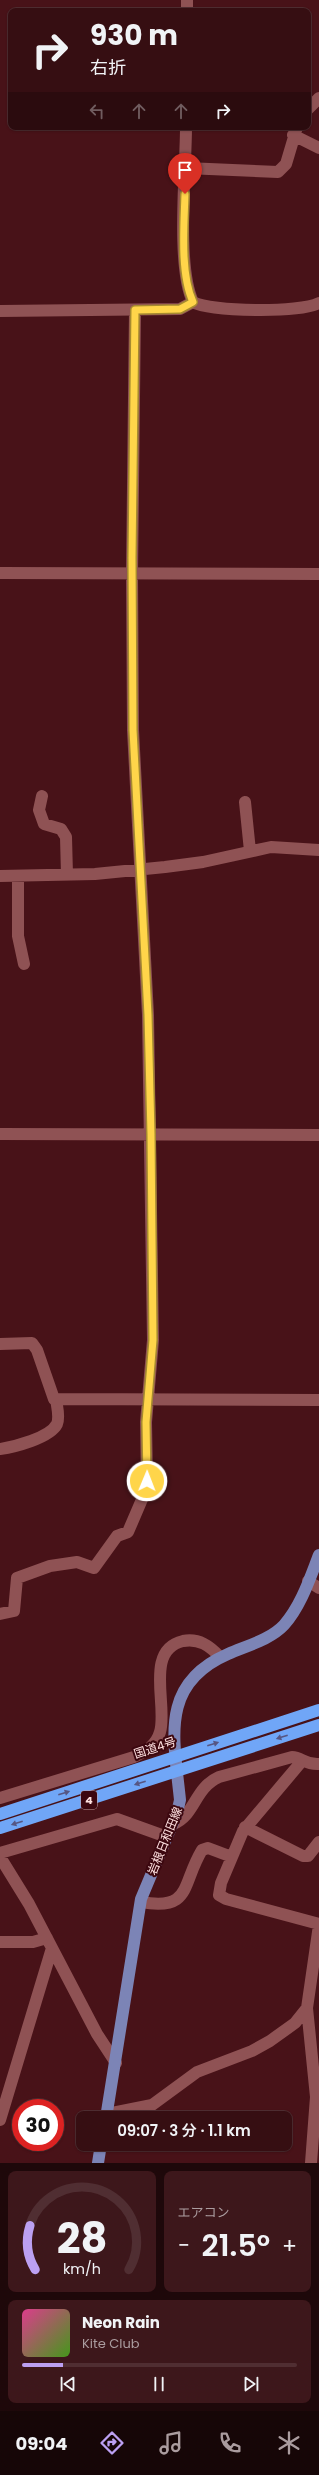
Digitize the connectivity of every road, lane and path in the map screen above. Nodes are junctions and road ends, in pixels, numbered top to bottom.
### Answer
1 (319, 98) edge
2 (311, 106) edge
3 (186, 130) edge
4 (295, 131) edge
5 (319, 148) edge
6 (186, 168) junction
7 (193, 302) junction
8 (319, 303) edge
9 (135, 310) junction
10 (0, 311) edge
11 (0, 573) edge
12 (132, 574) junction
13 (319, 574) edge
14 (42, 796) dead end
15 (245, 802) dead end
16 (319, 850) edge
17 (250, 851) junction
18 (140, 869) junction
19 (67, 875) junction
20 (0, 876) edge
21 (18, 876) junction
22 (24, 964) dead end
23 (0, 1134) edge
24 (151, 1134) junction
25 (319, 1135) edge
26 (0, 1344) edge
27 (56, 1399) junction
28 (149, 1399) junction
29 (319, 1400) edge
30 (0, 1449) edge
31 (319, 1555) edge
32 (314, 1584) edge
33 (0, 1614) edge
34 (220, 1657) junction
35 (319, 1710) edge
36 (319, 1725) edge
37 (176, 1756) junction
38 (302, 1761) junction
39 (319, 1764) edge
40 (178, 1771) junction
41 (0, 1798) edge
42 (0, 1814) edge
43 (173, 1824) junction
44 (245, 1827) junction
45 (0, 1828) edge
46 (168, 1837) junction
47 (319, 1842) edge
48 (0, 1853) edge
49 (0, 1857) edge
50 (232, 1857) junction
51 (141, 1902) junction
52 (319, 1924) edge
53 (0, 1942) edge
54 (49, 1943) junction
55 (307, 2008) junction
56 (116, 2063) junction
57 (107, 2111) edge
58 (127, 2111) edge
59 (0, 2120) edge
60 (100, 2151) edge
61 (98, 2163) edge
62 (311, 2163) edge

1 - 2 street
3 - 6 street
4 - 5 street
4 - 6 street
6 - 7 street
7 - 8 street
7 - 9 street
9 - 10 street
9 - 12 street
11 - 12 street
12 - 13 street
12 - 18 street
14 - 19 street
15 - 17 street
16 - 17 street
17 - 18 street
18 - 19 street
18 - 24 street
19 - 21 street
20 - 21 street
21 - 22 street
23 - 24 street
24 - 25 street
24 - 28 street
26 - 27 street
27 - 28 street
27 - 30 street
28 - 29 street
28 - 33 street
31 - 32 main road, 岩根日和田線
32 - 34 main road, 岩根日和田線
34 - 37 main road, 岩根日和田線
34 - 41 street
37 -> 35 highway, 国道4号 / 4
36 -> 40 highway, 4
37 - 40 main road, 岩根日和田線
42 -> 37 highway, 国道4号 / 4
38 - 39 street
38 - 43 street
38 - 44 street
40 - 43 main road, 岩根日和田線
40 -> 45 highway, 4
43 - 46 main road, 岩根日和田線
44 - 47 street
44 - 50 street
46 - 48 street
46 - 51 main road, 岩根日和田線
49 - 54 street
50 - 51 street
50 - 52 street
51 - 56 main road, 岩根日和田線
52 - 55 street
53 - 54 street
54 - 56 street
54 - 59 street
55 - 58 street
55 - 62 street
56 - 57 main road, 岩根日和田線
60 - 61 main road

